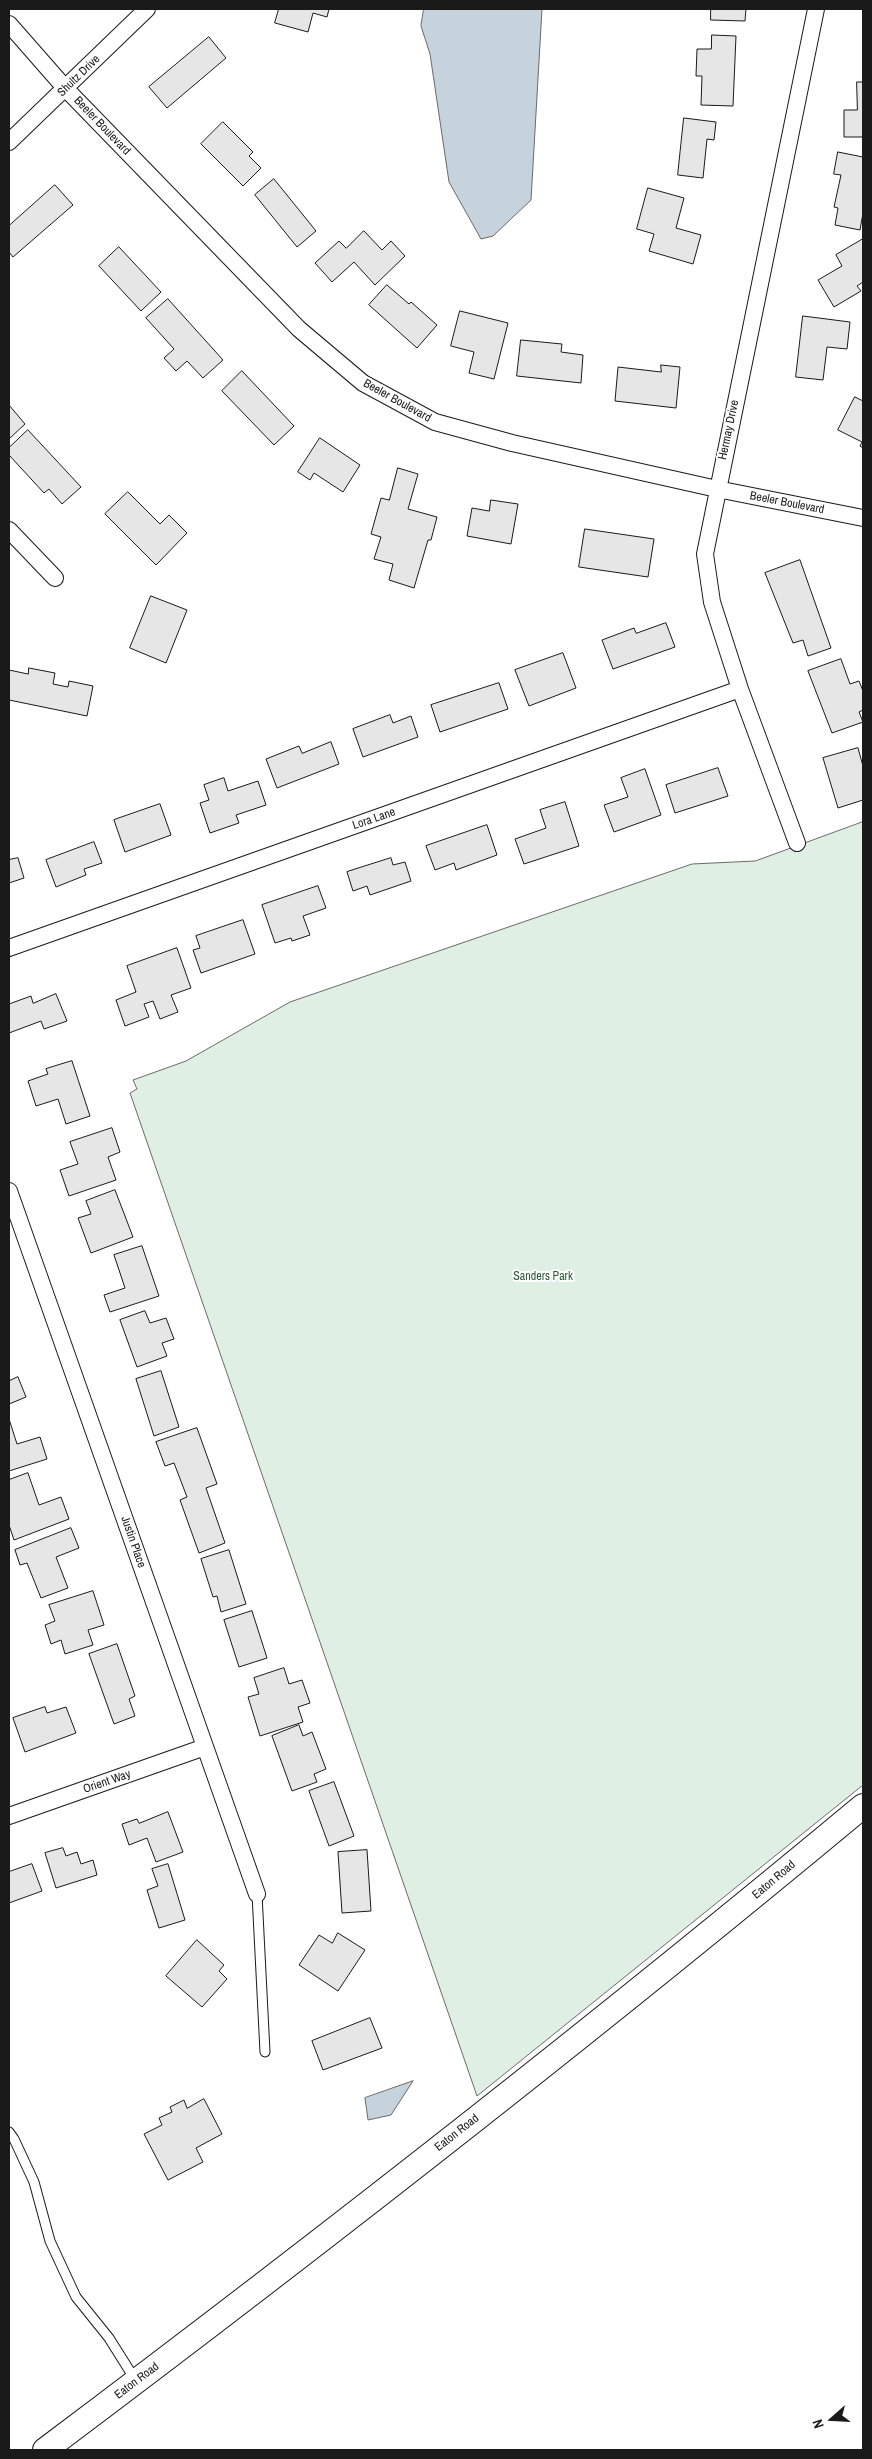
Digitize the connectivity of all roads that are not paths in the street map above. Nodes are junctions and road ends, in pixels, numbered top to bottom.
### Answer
1 (147, 9) edge
2 (816, 9) edge
3 (9, 24) edge
4 (66, 88) junction
5 (9, 142) edge
6 (717, 489) junction
7 (863, 518) edge
8 (9, 530) edge
9 (55, 578) dead end
10 (740, 689) junction
11 (797, 843) dead end
12 (9, 948) edge
13 (9, 1191) edge
14 (206, 1747) junction
15 (863, 1806) edge
16 (9, 1816) edge
17 (257, 1894) joint
18 (265, 2052) dead end
19 (9, 2132) edge
20 (137, 2381) junction
21 (45, 2450) edge

1 - 4 street, Shultz Drive
2 - 6 street, Hermay Drive
3 - 4 street, Beeler Boulevard
4 - 5 street, Shultz Drive
4 - 6 street, Beeler Boulevard
6 - 7 street, Beeler Boulevard
6 - 10 street, Hermay Drive
8 - 9 street
10 - 11 street, Hermay Drive
10 - 12 street, Lora Lane
13 - 14 street, Justin Place
14 - 16 street, Orient Way
14 - 17 street, Justin Place
15 - 20 street, Eaton Road
17 - 18 lane
19 - 20 lane
20 - 21 street, Eaton Road

